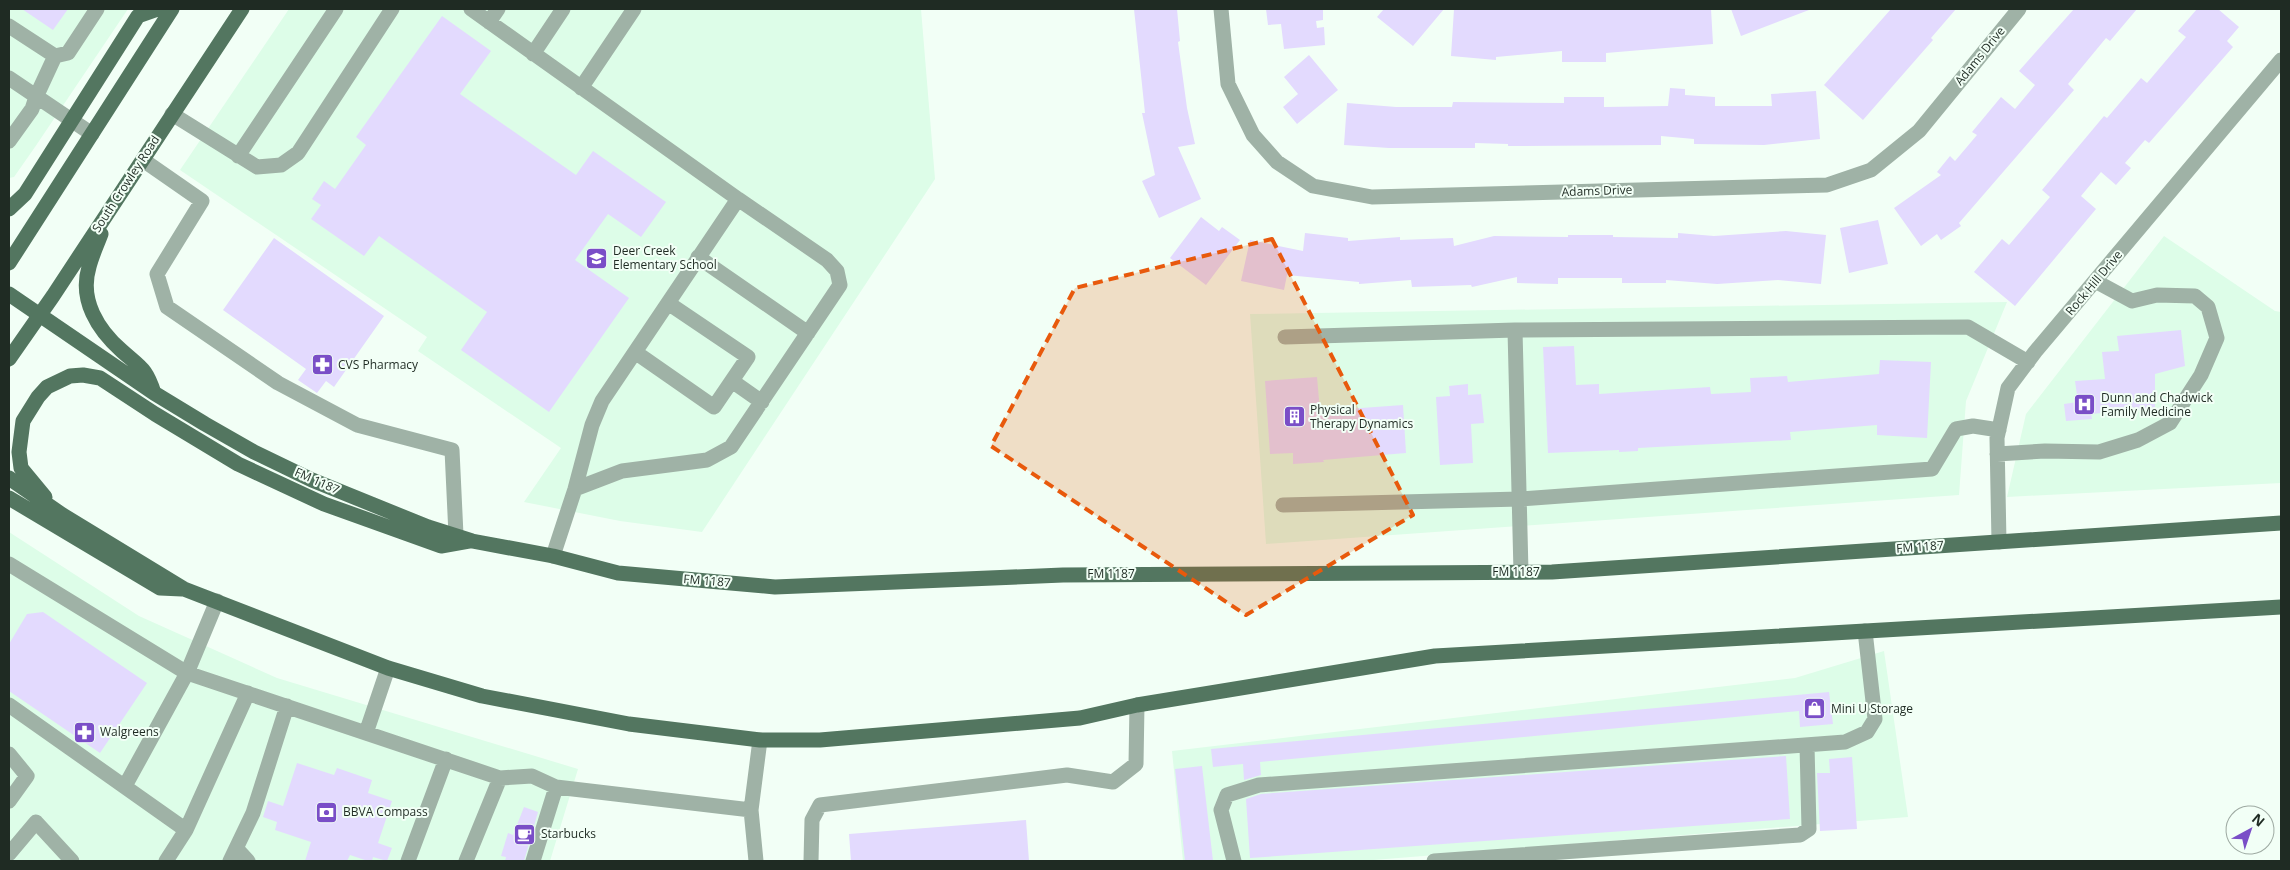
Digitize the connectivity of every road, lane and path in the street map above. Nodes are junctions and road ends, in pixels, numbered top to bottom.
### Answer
1 (98, 9) edge
2 (158, 9) edge
3 (172, 9) edge
4 (242, 9) edge
5 (336, 9) edge
6 (392, 9) edge
7 (471, 9) edge
8 (498, 9) edge
9 (563, 9) edge
10 (634, 9) edge
11 (1221, 9) edge
12 (2019, 9) edge
13 (489, 22) junction
14 (9, 26) edge
15 (533, 54) junction
16 (55, 56) junction
17 (2281, 60) edge
18 (9, 78) edge
19 (581, 88) junction
20 (36, 97) junction
21 (172, 114) junction
22 (72, 120) junction
23 (92, 134) junction
24 (9, 141) edge
25 (238, 156) junction
26 (142, 160) junction
27 (738, 199) junction
28 (9, 209) edge
29 (107, 214) junction
30 (698, 257) junction
31 (9, 263) edge
32 (2096, 281) junction
33 (9, 294) edge
34 (668, 302) junction
35 (40, 315) junction
36 (1515, 330) junction
37 (808, 333) junction
38 (1285, 337) dead end
39 (635, 352) junction
40 (9, 359) edge
41 (2028, 362) junction
42 (732, 381) junction
43 (154, 393) junction
44 (762, 402) junction
45 (1998, 430) junction
46 (1997, 454) junction
47 (9, 478) edge
48 (575, 489) junction
49 (9, 498) edge
50 (1520, 499) junction
51 (1283, 505) dead end
52 (61, 514) junction
53 (2281, 523) edge
54 (456, 535) junction
55 (472, 541) junction
56 (2000, 542) junction
57 (553, 556) junction
58 (9, 564) edge
59 (1521, 572) junction
60 (184, 589) junction
61 (217, 601) junction
62 (2281, 607) edge
63 (1865, 631) junction
64 (388, 668) junction
65 (187, 673) junction
66 (248, 693) junction
67 (9, 705) edge
68 (1137, 705) junction
69 (287, 706) junction
70 (366, 732) junction
71 (760, 740) junction
72 (1807, 745) junction
73 (9, 754) edge
74 (446, 759) junction
75 (500, 778) junction
76 (125, 786) junction
77 (556, 786) junction
78 (9, 801) edge
79 (752, 810) junction
80 (186, 830) junction
81 (9, 854) edge
82 (233, 855) edge
83 (72, 861) edge
84 (166, 861) edge
85 (248, 861) edge
86 (408, 861) edge
87 (466, 861) edge
88 (532, 861) edge
89 (756, 861) edge
90 (812, 861) edge
91 (1234, 861) edge
92 (1434, 861) edge

1 - 16 street
2 - 22 main road
3 - 23 main road
4 - 21 main road, South Crowley Road
5 - 25 street
6 - 25 street
7 - 13 street
8 - 13 street
9 - 15 street
10 - 19 street
11 - 12 street, Adams Drive
13 - 15 street
14 - 16 street
15 - 19 street
16 - 20 street
17 - 32 street, Rock Hill Drive
18 - 20 street
19 - 27 street
20 - 22 street
20 - 24 street
21 - 25 street
21 - 26 main road, South Crowley Road
22 - 23 street
22 - 28 main road
23 - 31 main road
26 - 29 main road, South Crowley Road
26 - 54 street
27 - 30 street
27 - 37 street
29 - 35 main road, South Crowley Road
29 - 43 main road
30 - 34 street
30 - 37 street
32 - 41 street, Rock Hill Drive
32 - 46 street
33 - 35 main road, FM 1187 / FM 1187
34 - 39 street
34 - 42 street
35 - 40 main road, South Crowley Road
35 - 43 main road, FM 1187 / FM 1187
36 - 38 street
36 - 41 street
36 - 50 street
37 - 44 street
39 - 42 street
39 - 48 street
41 - 45 street, Rock Hill Drive
42 - 44 street
43 - 54 main road, FM 1187 / FM 1187
44 - 48 street
45 - 46 street, Rock Hill Drive
45 - 50 street
46 - 56 street, Rock Hill Drive
47 - 52 main road
48 - 57 street
49 - 60 main road
50 - 51 street
50 - 59 street
52 - 55 main road
52 - 60 main road
53 - 56 main road, FM 1187 / FM 1187
54 - 55 main road, FM 1187 / FM 1187
55 - 57 main road, FM 1187 / FM 1187
56 - 59 main road, FM 1187 / FM 1187
57 - 59 main road, FM 1187 / FM 1187
58 - 65 street
60 - 61 main road
61 - 64 main road
61 - 65 street
62 - 63 main road
63 - 68 main road
63 - 72 street
64 - 70 street
64 - 71 main road
65 - 66 street
65 - 76 street
66 - 69 street
66 - 80 street
67 - 76 street
68 - 71 main road
68 - 90 street
69 - 70 street
69 - 82 street
70 - 74 street
71 - 79 street
72 - 91 street
72 - 92 street
73 - 78 street
74 - 75 street
74 - 86 street
75 - 77 street
75 - 87 street
76 - 80 street
77 - 79 street
77 - 88 street
79 - 89 street
80 - 84 street
81 - 83 street
82 - 85 street

